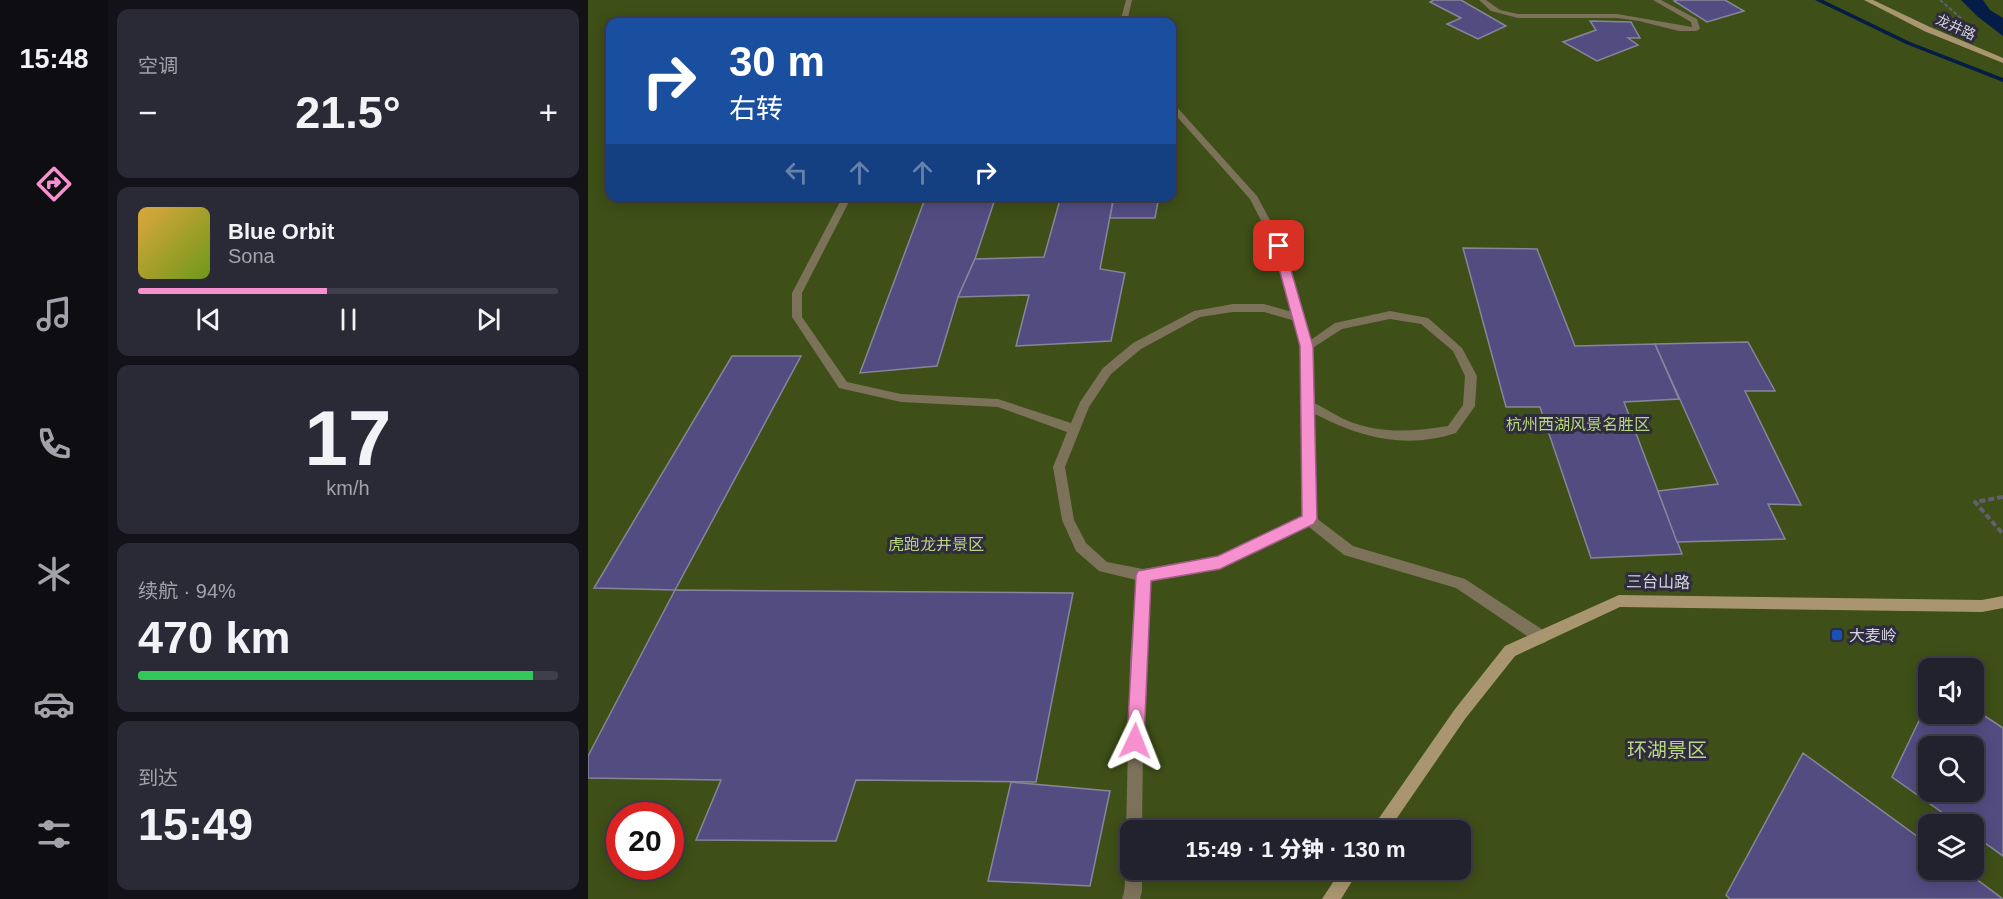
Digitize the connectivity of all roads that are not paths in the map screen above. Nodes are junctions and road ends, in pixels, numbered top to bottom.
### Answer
1 (1129, 0) edge
2 (1482, 0) edge
3 (1656, 0) edge
4 (1867, 0) edge
5 (1124, 18) edge
6 (2003, 61) edge
7 (1176, 112) edge
8 (845, 201) edge
9 (1299, 318) junction
10 (1306, 346) junction
11 (1308, 405) junction
12 (1073, 429) junction
13 (1309, 519) junction
14 (1143, 575) junction
15 (2003, 602) edge
16 (1541, 637) junction
17 (1134, 820) edge
18 (1386, 820) edge
19 (1134, 880) edge
20 (1344, 880) edge
21 (1131, 899) edge
22 (1331, 899) edge

1 - 5 street
2 - 3 street
4 - 6 street, 龙井路
7 - 9 street
8 - 12 street
9 - 10 street
9 - 12 street
10 - 11 street
10 - 11 street
11 - 13 street
12 - 14 street
13 - 14 street
13 - 16 street
14 - 17 street
15 - 16 street, 三台山路
16 - 18 street, 三台山路
19 - 21 street
20 - 22 street

